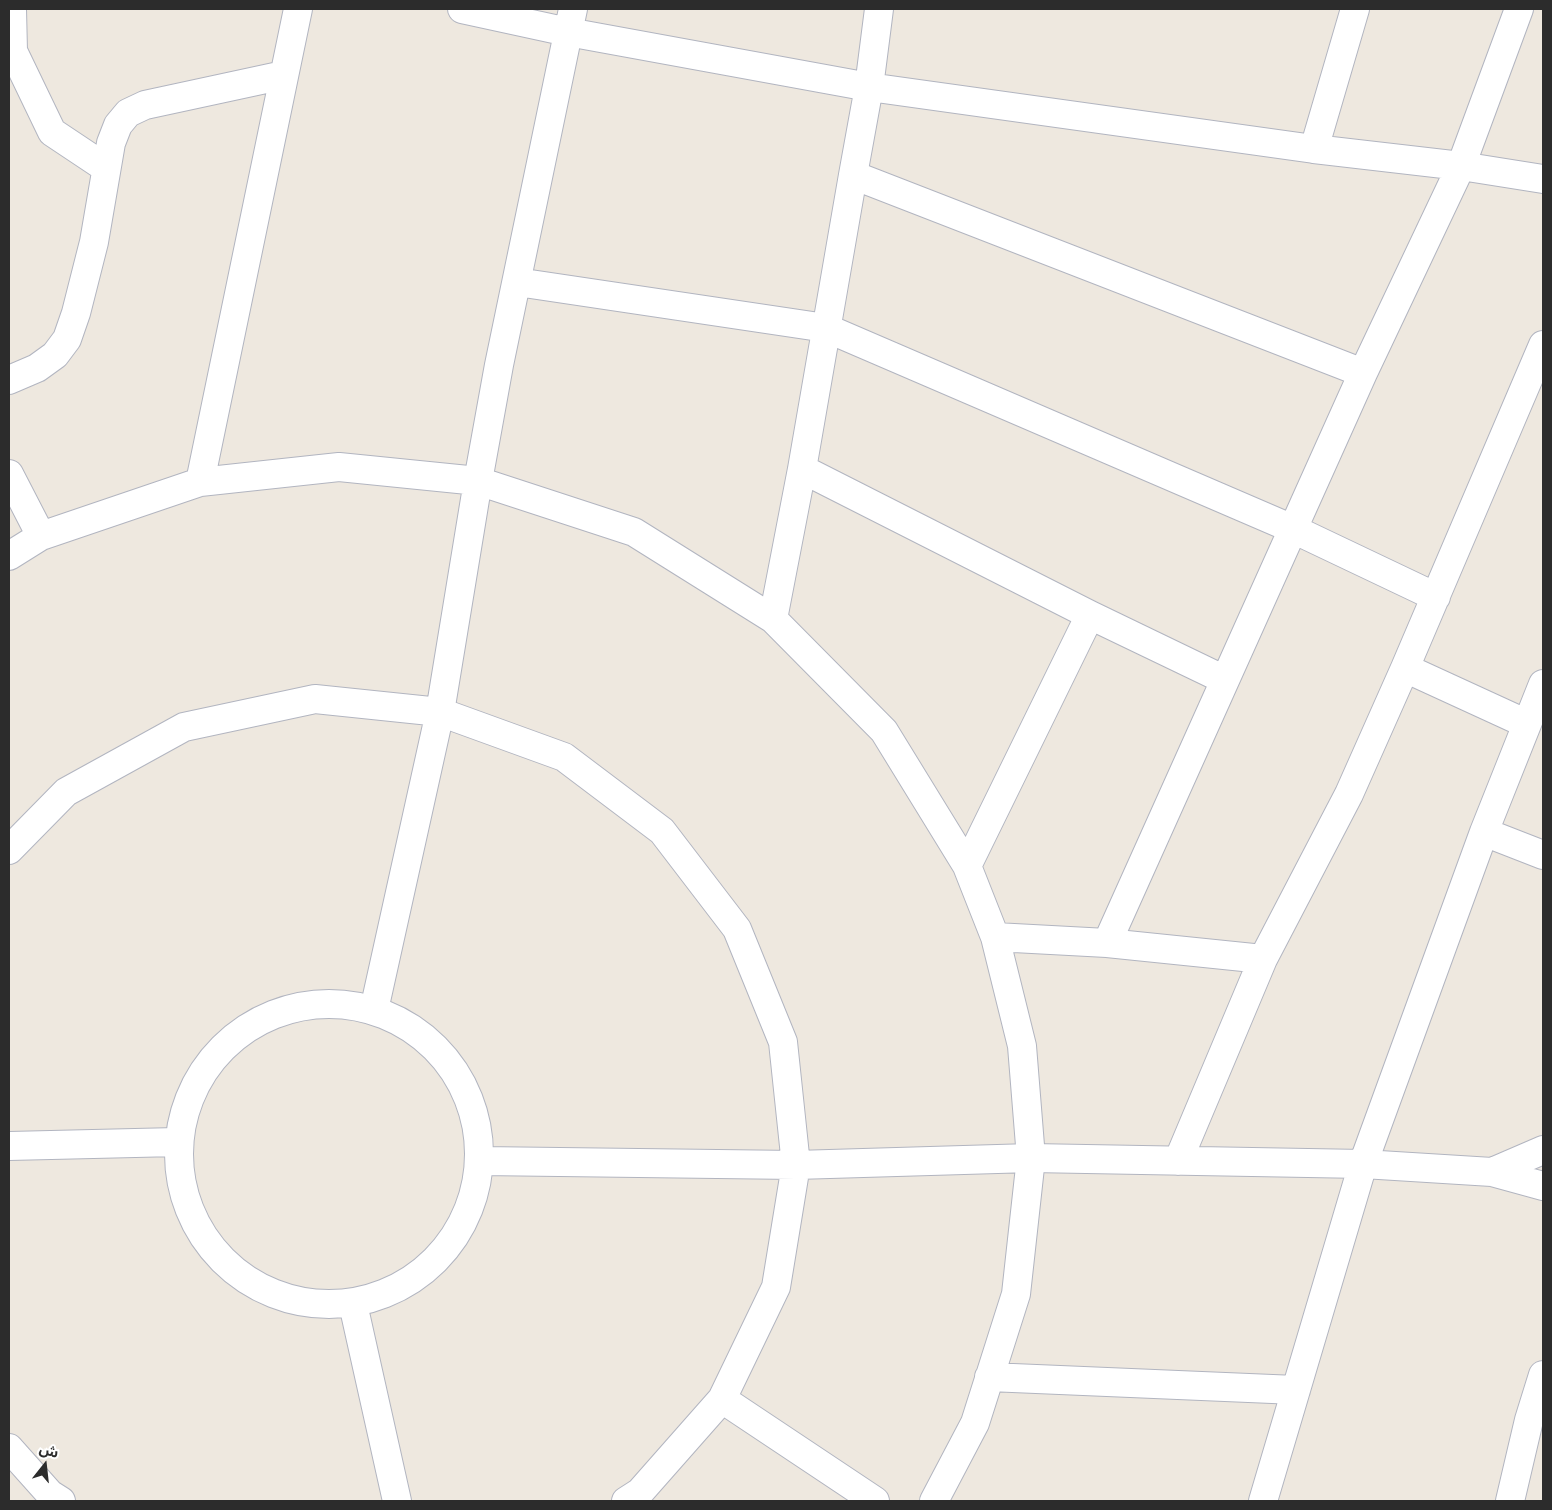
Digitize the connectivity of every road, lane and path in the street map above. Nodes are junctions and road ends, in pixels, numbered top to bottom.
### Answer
1 (12, 9) edge
2 (298, 9) edge
3 (462, 9) edge
4 (879, 9) edge
5 (1355, 9) edge
6 (1520, 9) edge
7 (570, 20) edge
8 (284, 75) junction
9 (869, 87) junction
10 (1314, 149) junction
11 (1461, 166) junction
12 (106, 168) junction
13 (853, 175) junction
14 (1543, 180) edge
15 (517, 282) junction
16 (826, 328) junction
17 (1543, 345) edge
18 (1363, 373) junction
19 (9, 380) edge
20 (802, 469) junction
21 (9, 474) edge
22 (478, 481) junction
23 (200, 482) junction
24 (1293, 529) junction
25 (41, 536) junction
26 (9, 556) edge
27 (1436, 597) junction
28 (1090, 615) junction
29 (773, 619) junction
30 (1405, 668) junction
31 (1225, 680) junction
32 (1543, 684) edge
33 (440, 712) junction
34 (1527, 724) junction
35 (1484, 832) junction
36 (9, 850) edge
37 (1543, 855) edge
38 (967, 866) junction
39 (995, 937) junction
40 (1106, 943) junction
41 (1263, 959) junction
42 (374, 1010) junction
43 (177, 1142) junction
44 (9, 1146) edge
45 (1543, 1150) edge
46 (1030, 1158) junction
47 (481, 1161) junction
48 (1178, 1161) junction
49 (796, 1164) junction
50 (1363, 1164) junction
51 (1492, 1172) junction
52 (1543, 1186) edge
53 (353, 1304) junction
54 (1543, 1375) edge
55 (990, 1377) junction
56 (1296, 1390) junction
57 (722, 1399) junction
58 (9, 1448) edge
59 (61, 1501) edge
60 (397, 1501) edge
61 (626, 1501) edge
62 (875, 1501) edge
63 (934, 1501) edge
64 (1263, 1501) edge
65 (1510, 1501) edge

1 - 12 street
2 - 8 street
3 - 7 street
4 - 9 street
5 - 10 street
6 - 11 street
7 - 9 street
7 - 15 street
8 - 12 street
8 - 23 street
9 - 10 street
9 - 13 street
10 - 11 street
11 - 14 street
11 - 18 street
12 - 19 street
13 - 16 street
13 - 18 street
15 - 16 street
15 - 22 street
16 - 20 street
16 - 24 street
17 - 27 street
18 - 24 street
20 - 28 street
20 - 29 street
21 - 25 street
22 - 23 street
22 - 29 street
22 - 33 street
23 - 25 street
24 - 27 street
24 - 31 street
25 - 26 street
27 - 30 street
28 - 31 street
28 - 38 street
29 - 38 street
30 - 34 street
30 - 41 street
31 - 40 street
32 - 34 street
33 - 36 street
33 - 42 street
33 - 49 street
34 - 35 street
35 - 37 street
35 - 50 street
38 - 39 street
39 - 40 street
39 - 46 street
40 - 41 street
41 - 48 street
42 - 43 street
42 - 47 street
43 - 44 street
43 - 53 street
45 - 51 street
46 - 48 street
46 - 49 street
46 - 55 street
47 - 49 street
47 - 53 street
48 - 50 street
49 - 57 street
50 - 51 street
50 - 56 street
51 - 52 street
53 - 60 street
54 - 65 street
55 - 56 street
55 - 63 street
56 - 64 street
57 - 61 street
57 - 62 street
58 - 59 street

